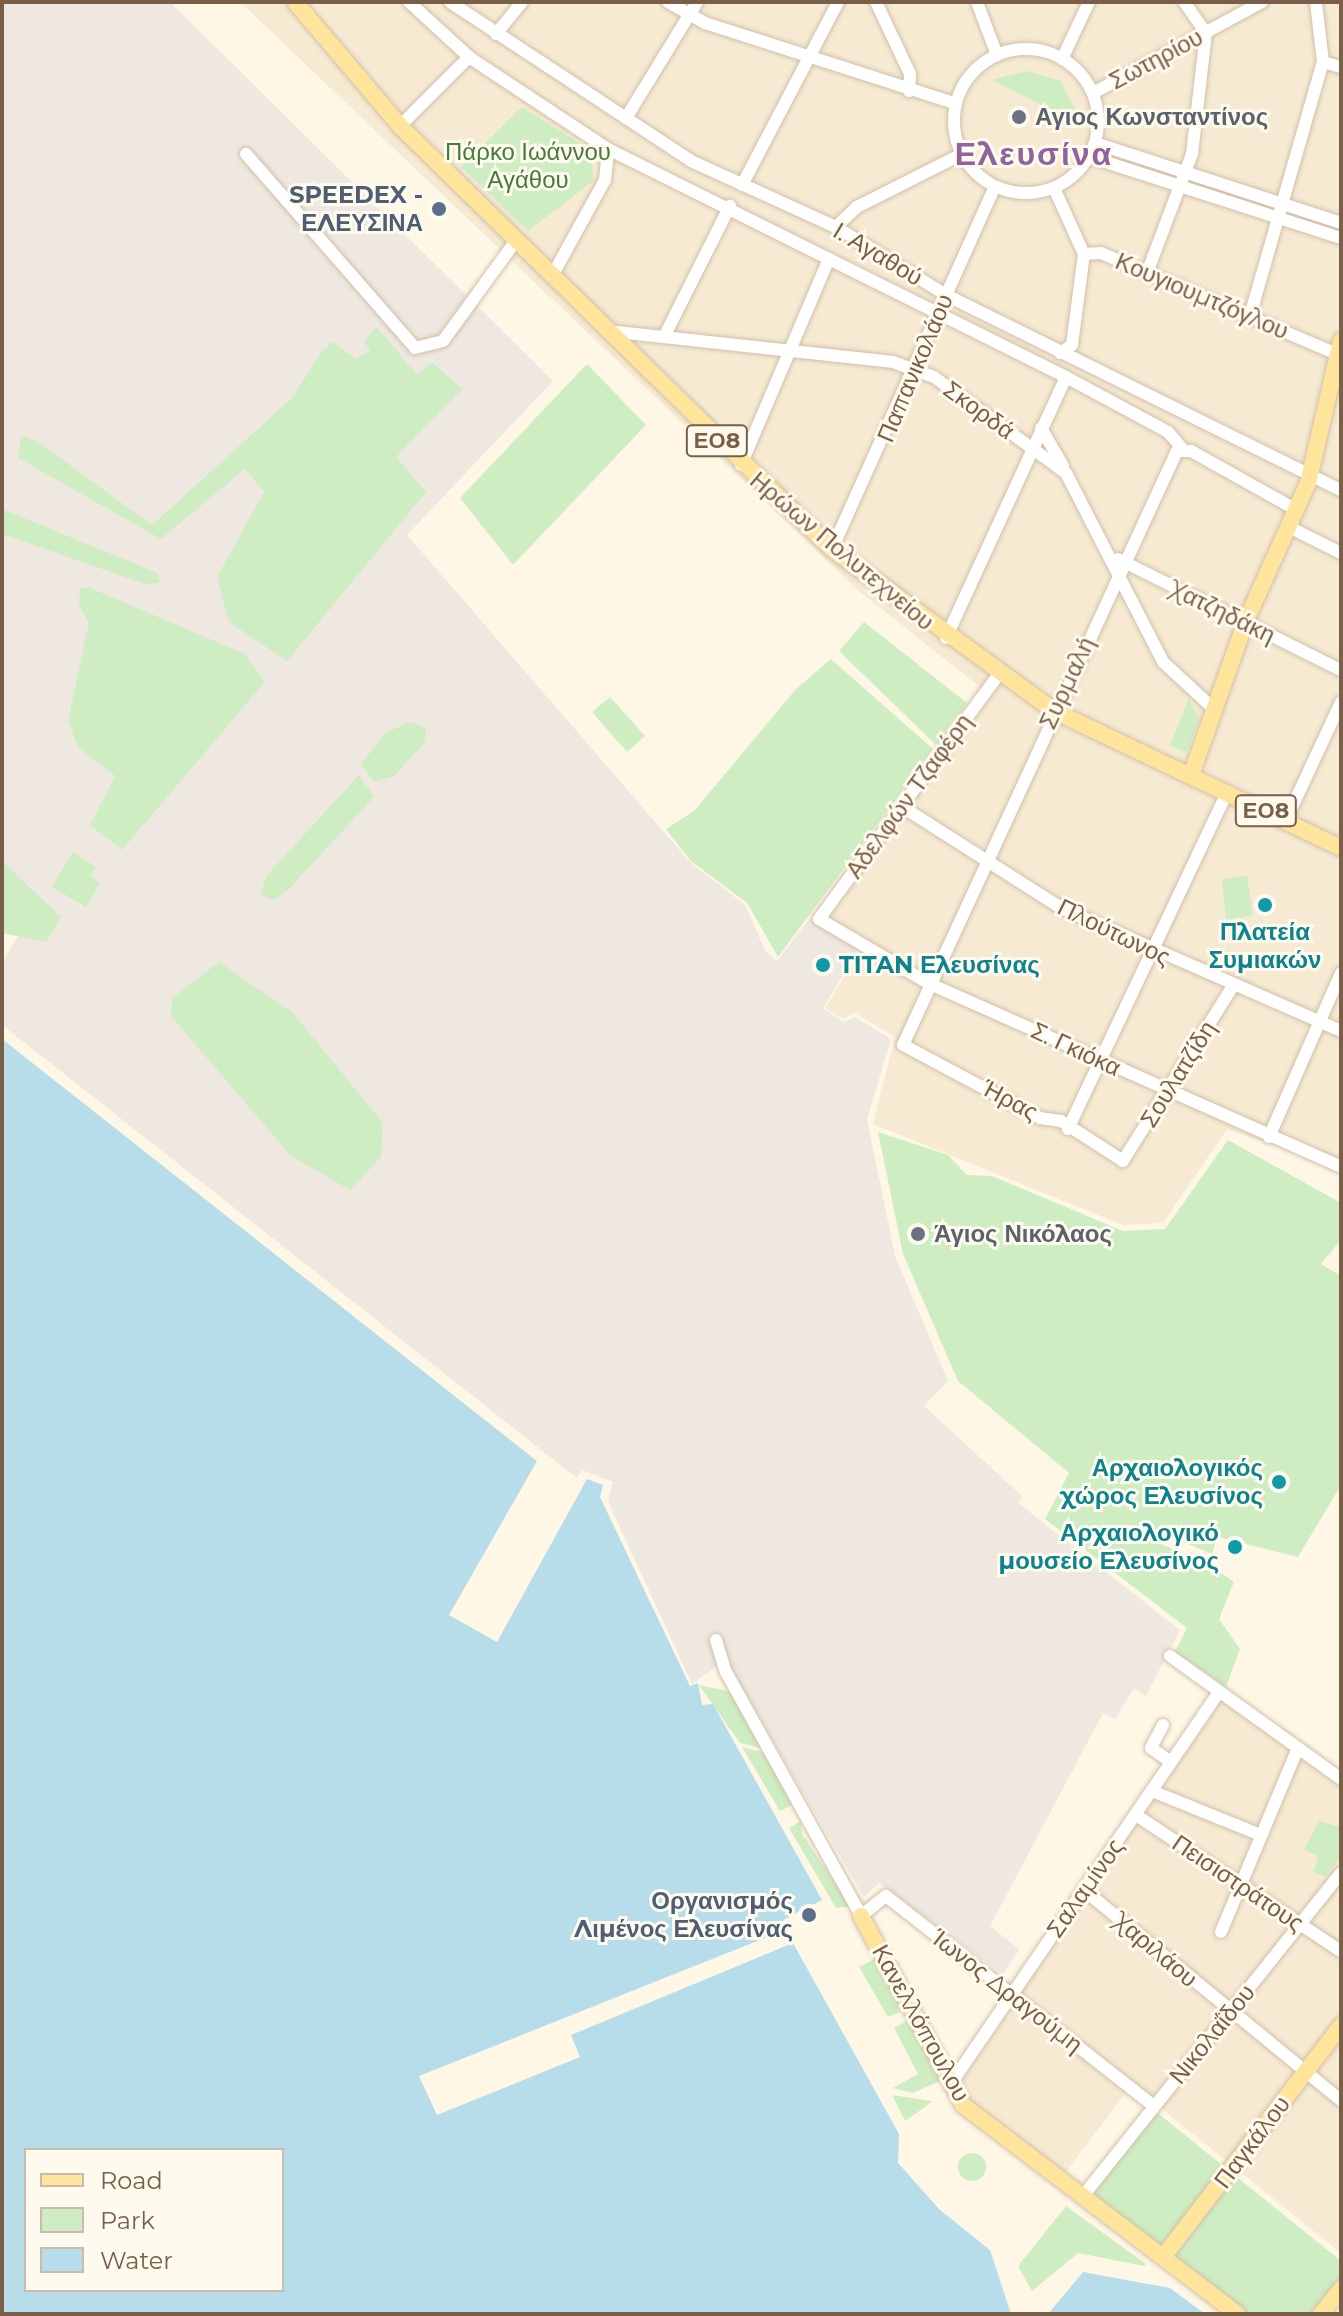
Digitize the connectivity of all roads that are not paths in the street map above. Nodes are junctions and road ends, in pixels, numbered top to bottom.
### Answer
1 (295, 2) edge
2 (409, 2) edge
3 (450, 2) edge
4 (522, 2) edge
5 (668, 2) edge
6 (684, 2) edge
7 (697, 2) edge
8 (838, 2) edge
9 (876, 2) edge
10 (977, 2) edge
11 (1089, 2) edge
12 (1184, 2) edge
13 (1262, 2) edge
14 (1316, 2) edge
15 (689, 17) junction
16 (1206, 33) junction
17 (496, 34) junction
18 (997, 55) junction
19 (469, 57) junction
20 (808, 59) junction
21 (1062, 59) junction
22 (1323, 62) junction
23 (1341, 67) edge
24 (909, 91) junction
25 (1093, 93) junction
26 (954, 103) junction
27 (626, 118) junction
28 (400, 126) junction
29 (1095, 143) junction
30 (608, 149) junction
31 (246, 154) dead end
32 (962, 154) junction
33 (1090, 157) junction
34 (1184, 180) junction
35 (742, 185) junction
36 (995, 187) junction
37 (1054, 188) junction
38 (730, 206) junction
39 (1281, 210) junction
40 (1341, 223) edge
41 (836, 227) junction
42 (1341, 238) edge
43 (515, 242) junction
44 (1084, 254) junction
45 (829, 259) junction
46 (1147, 273) junction
47 (552, 276) junction
48 (946, 295) junction
49 (937, 314) junction
50 (1250, 316) junction
51 (605, 330) junction
52 (664, 337) junction
53 (1340, 351) edge
54 (1060, 353) junction
55 (788, 354) junction
56 (916, 367) junction
57 (1066, 377) junction
58 (1041, 428) junction
59 (1031, 447) junction
60 (1182, 448) junction
61 (741, 465) junction
62 (1066, 473) junction
63 (1305, 475) junction
64 (1341, 490) edge
65 (1293, 508) junction
66 (1287, 526) junction
67 (832, 549) junction
68 (1106, 553) junction
69 (1341, 553) edge
70 (1124, 563) junction
71 (1117, 575) junction
72 (1245, 623) junction
73 (946, 638) junction
74 (1341, 670) edge
75 (999, 674) junction
76 (1341, 702) edge
77 (1214, 709) junction
78 (1054, 711) junction
79 (1191, 775) junction
80 (1227, 792) junction
81 (901, 806) junction
82 (1286, 820) junction
83 (1341, 848) edge
84 (984, 860) junction
85 (819, 919) joint
86 (1150, 951) junction
87 (1341, 973) edge
88 (928, 983) junction
89 (1233, 986) junction
90 (1320, 1022) junction
91 (1341, 1031) edge
92 (903, 1037) joint
93 (1098, 1059) junction
94 (1166, 1092) junction
95 (1068, 1129) junction
96 (1269, 1137) junction
97 (1123, 1161) joint
98 (1341, 1167) edge
99 (716, 1640) dead end
100 (1170, 1656) dead end
101 (1218, 1694) junction
102 (1163, 1725) dead end
103 (1298, 1748) junction
104 (1171, 1762) junction
105 (1341, 1779) edge
106 (1152, 1791) junction
107 (1136, 1815) junction
108 (1261, 1835) junction
109 (1341, 1873) edge
110 (1240, 1885) junction
111 (1084, 1890) junction
112 (861, 1916) junction
113 (1300, 1924) junction
114 (1221, 1932) dead end
115 (1341, 1951) edge
116 (1012, 1994) junction
117 (1231, 2012) junction
118 (1341, 2026) edge
119 (1305, 2072) junction
120 (952, 2082) junction
121 (1341, 2100) edge
122 (1154, 2106) junction
123 (1083, 2196) junction
124 (1163, 2257) junction
125 (1341, 2289) edge
126 (1237, 2314) edge
127 (1321, 2314) edge

1 - 28 main road, Ηρώων Πολυτεχνείου / ΕΟ8
2 - 19 street
3 - 17 street, Ι. Αγαθού
4 - 17 street
5 - 15 street
6 - 15 street
7 - 15 street
8 - 20 street
9 - 24 street
10 - 18 street
11 - 21 street
12 - 16 street
13 - 16 street, Σωτηρίου
14 - 22 street
15 - 20 street
15 - 27 street
16 - 25 street, Σωτηρίου
16 - 34 street
17 - 27 street, Ι. Αγαθού
18 - 21 street
18 - 26 street
19 - 28 street
19 - 30 street
20 - 24 street
20 - 35 street
21 - 25 street
22 - 23 street
22 - 39 street
24 - 26 street
25 - 29 street
26 - 32 street
27 - 35 street, Ι. Αγαθού
28 - 43 main road, Ηρώων Πολυτεχνείου / ΕΟ8
29 - 33 street
29 - 34 street
30 - 38 street
30 - 47 street
31 - 43 street
32 - 36 street
32 - 41 street
33 - 34 street
33 - 37 street
34 - 39 street
34 - 46 street
35 - 41 street, Ι. Αγαθού
36 - 37 street
36 - 48 street, Παπανικολάου
37 - 44 street, Κουγιουμτζόγλου
38 - 45 street
38 - 52 street
39 - 40 street
39 - 42 street
39 - 50 street
41 - 48 street, Ι. Αγαθού
43 - 47 main road, Ηρώων Πολυτεχνείου / ΕΟ8
44 - 46 street, Κουγιουμτζόγλου
44 - 54 street
45 - 49 street
45 - 55 street
46 - 50 street, Κουγιουμτζόγλου
47 - 51 main road, Ηρώων Πολυτεχνείου / ΕΟ8
48 - 49 street, Παπανικολάου
48 - 54 street, Ι. Αγαθού
49 - 56 street, Παπανικολάου
49 - 57 street
50 - 53 street, Κουγιουμτζόγλου
51 - 52 street, Σκορδά
51 - 61 main road, Ηρώων Πολυτεχνείου / ΕΟ8
52 - 55 street, Σκορδά
53 - 63 main road
54 - 63 street, Ι. Αγαθού
55 - 56 street, Σκορδά
55 - 61 street
56 - 59 street, Σκορδά
56 - 67 street, Παπανικολάου
57 - 58 street
57 - 60 street
58 - 59 street
58 - 62 street
59 - 62 street, Σκορδά
59 - 73 street
60 - 65 street
60 - 70 street, Συρμαλή
61 - 67 main road, Ηρώων Πολυτεχνείου / ΕΟ8
62 - 68 street, Σκορδά
63 - 64 street, Ι. Αγαθού
63 - 65 main road
65 - 66 main road
66 - 69 street
66 - 72 main road
67 - 73 main road, Ηρώων Πολυτεχνείου / ΕΟ8
68 - 70 street, Χατζηδάκη
68 - 71 street, Σκορδά
70 - 71 street, Συρμαλή
70 - 72 street, Χατζηδάκη
71 - 77 street, Σκορδά
71 - 78 street, Συρμαλή
72 - 74 street, Χατζηδάκη
72 - 77 main road
73 - 75 main road, Ηρώων Πολυτεχνείου / ΕΟ8
75 - 78 main road, Ηρώων Πολυτεχνείου / ΕΟ8
75 - 81 street, Αδελφών Τζαφέρη
76 - 82 street
77 - 79 main road
78 - 79 main road, Ηρώων Πολυτεχνείου / ΕΟ8
78 - 84 street, Συρμαλή
79 - 80 main road, Ηρώων Πολυτεχνείου / ΕΟ8
80 - 82 main road, Ηρώων Πολυτεχνείου / ΕΟ8
80 - 86 street
81 - 84 street, Πλούτωνος
81 - 85 street, Αδελφών Τζαφέρη
82 - 83 main road, Ηρώων Πολυτεχνείου / ΕΟ8
84 - 86 street, Πλούτωνος
84 - 88 street, Συρμαλή
85 - 88 street, Σ. Γκιόκα
86 - 89 street, Πλούτωνος
86 - 93 street
87 - 90 street
88 - 92 street, Συρμαλή
88 - 93 street, Σ. Γκιόκα
89 - 90 street, Πλούτωνος
89 - 94 street, Σουλατζίδη
90 - 91 street, Πλούτωνος
90 - 96 street
92 - 95 street, Ήρας
93 - 94 street, Σ. Γκιόκα
93 - 95 street
94 - 96 street, Σ. Γκιόκα
94 - 97 street, Σουλατζίδη
95 - 97 street, Ήρας
96 - 98 street, Σ. Γκιόκα
99 - 112 street, Κανελλόπουλου
100 - 101 street
101 - 103 street
101 - 104 street, Σαλαμίνος
102 - 104 street
103 - 105 street
103 - 108 street
104 - 106 street, Σαλαμίνος
106 - 107 street, Σαλαμίνος
106 - 108 street
107 - 110 street, Πεισιστράτους
107 - 111 street, Σαλαμίνος
108 - 110 street
109 - 113 street, Νικολαΐδου
110 - 113 street, Πεισιστράτους
110 - 114 street
111 - 116 street, Σαλαμίνος
111 - 117 street, Χαριλάου
112 - 116 street, Ίωνος Δραγούμη
112 - 120 main road, Κανελλόπουλου
113 - 115 street, Πεισιστράτους
113 - 117 street, Νικολαΐδου
116 - 120 street, Σαλαμίνος
116 - 122 street, Ίωνος Δραγούμη
117 - 119 street, Χαριλάου
117 - 122 street, Νικολαΐδου
118 - 119 main road, Παγκάλου
119 - 121 street, Χαριλάου
119 - 124 main road, Παγκάλου
120 - 123 main road, Κανελλόπουλου
122 - 123 street, Νικολαΐδου
123 - 124 main road, Κανελλόπουλου
124 - 126 main road, Κανελλόπουλου
125 - 127 main road

